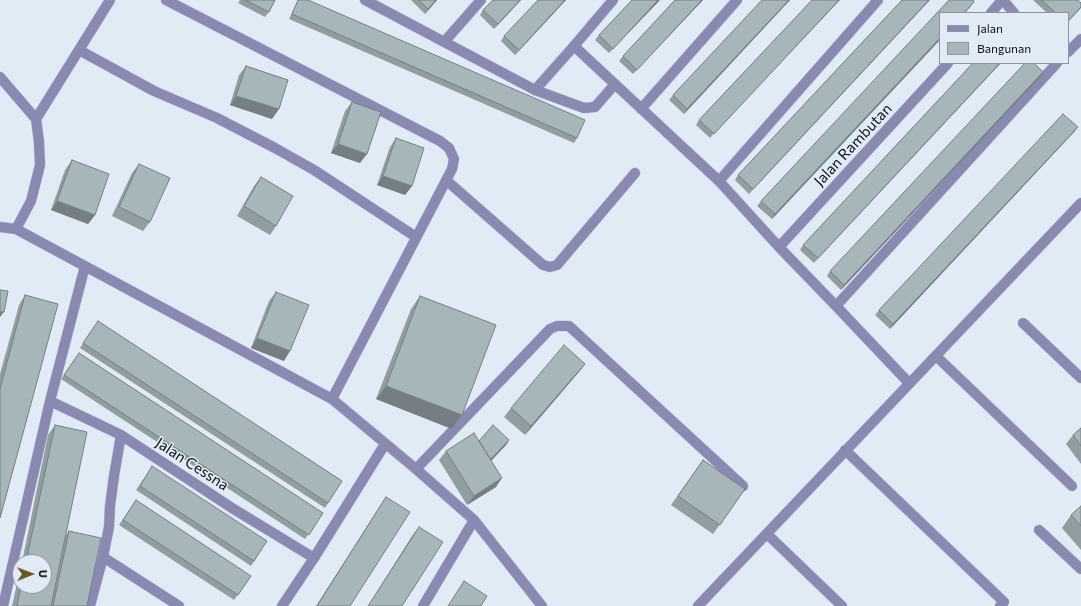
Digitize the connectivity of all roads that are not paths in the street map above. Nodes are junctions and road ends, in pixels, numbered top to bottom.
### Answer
1 (110, 0) edge
2 (166, 0) edge
3 (365, 0) edge
4 (481, 0) edge
5 (613, 0) edge
6 (737, 0) edge
7 (878, 0) edge
8 (1002, 0) edge
9 (992, 12) edge
10 (1013, 12) edge
11 (1081, 39) edge
12 (445, 41) junction
13 (574, 46) junction
14 (79, 50) junction
15 (1069, 51) edge
16 (947, 64) edge
17 (1056, 64) edge
18 (0, 77) edge
19 (615, 84) junction
20 (535, 90) junction
21 (641, 109) junction
22 (36, 119) junction
23 (635, 173) dead end
24 (446, 180) junction
25 (719, 181) junction
26 (1081, 203) edge
27 (0, 227) edge
28 (16, 229) junction
29 (416, 237) junction
30 (779, 248) junction
31 (84, 266) junction
32 (836, 306) junction
33 (1024, 323) dead end
34 (936, 356) junction
35 (1081, 378) edge
36 (909, 384) junction
37 (332, 399) junction
38 (50, 401) junction
39 (121, 435) junction
40 (385, 444) junction
41 (845, 450) junction
42 (416, 469) junction
43 (743, 486) edge
44 (1072, 486) dead end
45 (474, 520) junction
46 (1039, 530) dead end
47 (767, 534) junction
48 (103, 557) junction
49 (314, 558) junction
50 (1081, 569) edge
51 (3, 606) edge
52 (90, 606) edge
53 (179, 606) edge
54 (282, 606) edge
55 (422, 606) edge
56 (542, 606) edge
57 (698, 606) edge
58 (842, 606) edge
59 (1000, 606) edge

1 - 14 street
2 - 24 street
3 - 12 street
4 - 12 street
5 - 13 street
6 - 21 street
7 - 25 street
8 - 9 street
8 - 10 street
11 - 15 street
12 - 20 street
13 - 19 street
13 - 20 street
14 - 22 street
14 - 29 street
16 - 30 street, Jalan Rambutan
17 - 32 street
18 - 22 street
19 - 20 street
19 - 21 street
21 - 25 street
22 - 28 street
23 - 24 street
24 - 29 street
25 - 30 street
26 - 34 street
27 - 28 street
28 - 31 street
29 - 37 street
30 - 32 street
31 - 37 street
31 - 38 street
32 - 36 street
33 - 35 street
34 - 36 street
34 - 44 street
36 - 41 street
37 - 40 street
38 - 39 street, Jalan Cessna
38 - 51 street
39 - 48 street
39 - 49 street, Jalan Cessna
40 - 42 street
40 - 49 street
41 - 47 street
41 - 59 street
42 - 43 street
42 - 45 street
45 - 55 street
45 - 56 street
46 - 50 street
47 - 57 street
47 - 58 street
48 - 52 street
48 - 53 street
49 - 54 street

